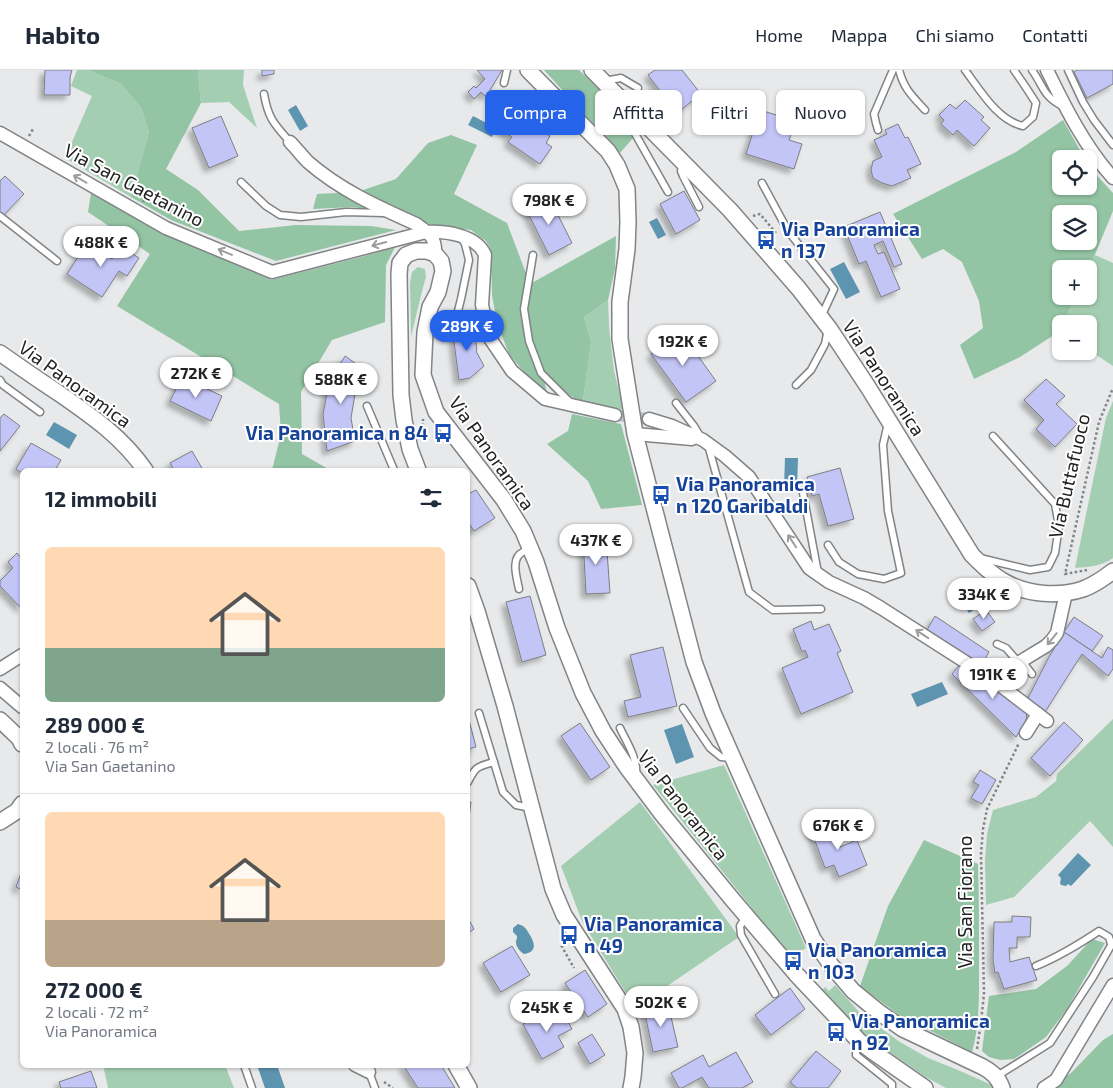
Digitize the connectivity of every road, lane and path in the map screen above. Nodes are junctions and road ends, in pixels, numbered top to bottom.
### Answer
1 (508, 70) edge
2 (528, 70) edge
3 (894, 70) edge
4 (899, 70) edge
5 (965, 70) edge
6 (1014, 70) edge
7 (1032, 70) edge
8 (1047, 70) edge
9 (1068, 70) edge
10 (598, 75) edge
11 (504, 83) dead end
12 (638, 88) dead end
13 (612, 90) edge
14 (264, 94) dead end
15 (1065, 108) junction
16 (925, 110) dead end
17 (878, 130) dead end
18 (0, 133) edge
19 (636, 135) edge
20 (656, 135) edge
21 (290, 142) joint
22 (1113, 145) edge
23 (684, 163) junction
24 (1113, 178) edge
25 (241, 182) dead end
26 (762, 182) dead end
27 (668, 192) dead end
28 (699, 207) dead end
29 (391, 213) junction
30 (0, 216) edge
31 (426, 232) junction
32 (460, 236) junction
33 (435, 254) junction
34 (533, 255) dead end
35 (57, 261) dead end
36 (456, 318) dead end
37 (825, 323) junction
38 (0, 353) edge
39 (0, 380) edge
40 (796, 385) dead end
41 (1113, 388) edge
42 (676, 403) dead end
43 (367, 406) dead end
44 (574, 406) junction
45 (40, 412) dead end
46 (615, 415) tunnel mouth
47 (649, 419) tunnel mouth
48 (889, 420) junction
49 (634, 434) junction
50 (993, 436) dead end
51 (705, 442) junction
52 (145, 468) edge
53 (393, 468) edge
54 (417, 468) edge
55 (803, 493) dead end
56 (828, 545) dead end
57 (531, 549) junction
58 (972, 555) junction
59 (1113, 572) edge
60 (1065, 574) dead end
61 (819, 575) junction
62 (519, 589) dead end
63 (470, 592) edge
64 (1066, 593) junction
65 (821, 609) dead end
66 (997, 644) dead end
67 (20, 656) edge
68 (1021, 662) junction
69 (0, 669) edge
70 (1032, 674) dead end
71 (992, 679) junction
72 (0, 688) edge
73 (20, 705) edge
74 (683, 708) dead end
75 (480, 713) dead end
76 (0, 720) edge
77 (620, 728) dead end
78 (1026, 733) joint
79 (20, 740) edge
80 (733, 758) junction
81 (494, 762) junction
82 (470, 778) edge
83 (636, 779) junction
84 (533, 808) junction
85 (20, 811) edge
86 (0, 822) edge
87 (747, 916) junction
88 (569, 940) dead end
89 (1112, 943) edge
90 (1036, 966) dead end
91 (574, 968) dead end
92 (1113, 985) edge
93 (775, 994) dead end
94 (859, 1040) junction
95 (983, 1067) junction
96 (245, 1068) edge
97 (361, 1068) edge
98 (458, 1068) edge
99 (370, 1072) joint
100 (999, 1082) edge
101 (252, 1088) edge
102 (375, 1088) edge
103 (469, 1088) edge
104 (631, 1088) edge
105 (892, 1088) edge
106 (925, 1088) edge
107 (1044, 1088) edge

1 - 11 lane
2 - 49 street
3 - 17 lane
4 - 16 lane
5 - 6 lane
7 - 15 lane
8 - 15 street
9 - 22 lane
10 - 12 lane
10 - 13 street, Via Panoramica
14 - 21 lane
15 - 24 street
31 -> 18 street, Via San Gaetanino
19 - 27 lane
20 - 23 street, Via Panoramica
21 - 29 street, Via San Gaetanino
23 - 28 lane
23 - 37 street, Via Panoramica
25 - 29 lane
26 - 37 lane
29 - 31 street, Via San Gaetanino
30 - 35 lane
31 - 32 street, Via San Gaetanino
31 - 33 street
32 - 36 lane
32 - 44 street, Via San Gaetanino
33 - 54 street
33 - 57 street, Via Panoramica
34 - 44 lane
37 - 40 lane
37 - 48 street, Via Panoramica
38 - 52 street, Via Panoramica
39 - 45 lane
41 - 60 path, Via Buttafuoco
42 - 51 lane
43 - 53 lane
44 - 46 street, Via San Gaetanino
47 - 51 street
48 - 56 lane
48 - 58 street, Via Panoramica
49 - 51 street
49 - 80 street
50 - 58 lane
61 -> 51 street
51 - 65 lane
55 - 61 lane
57 - 62 lane
57 - 83 street, Via Panoramica
58 - 64 street, Via Panoramica
59 - 64 street, Via Panoramica
71 -> 61 street
63 - 84 street
64 -> 68 street
66 - 68 lane
67 - 69 street
68 - 70 lane
68 - 71 street
71 - 78 street
72 - 73 street
74 - 80 lane
75 - 81 lane
76 - 79 street
77 - 83 lane
78 - 95 path, Via San Fiorano
80 - 95 street
81 - 82 lane
81 - 84 lane
83 - 87 street, Via Panoramica
84 - 104 street
85 - 86 street
87 - 93 lane
87 - 94 street, Via Panoramica
88 - 91 path
89 - 90 lane
89 - 100 lane
92 - 107 street
94 - 105 lane
94 - 106 street, Via Panoramica
95 - 100 street
96 - 101 lane
97 - 99 street
98 - 103 street
99 - 102 lane

